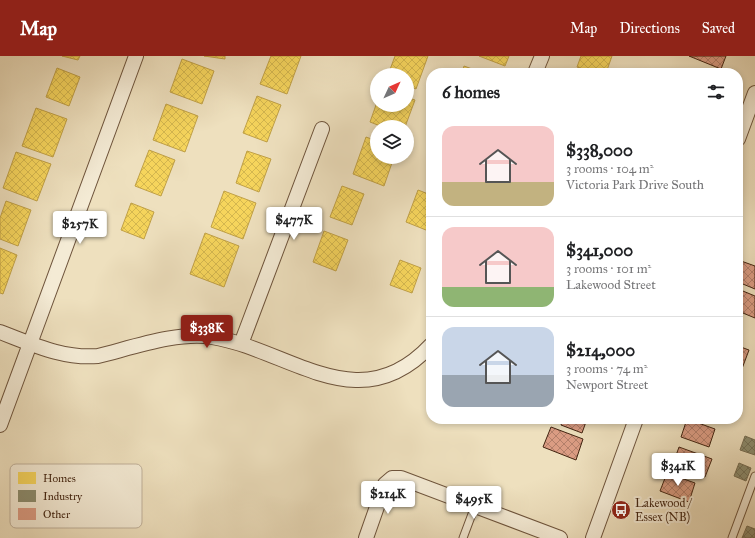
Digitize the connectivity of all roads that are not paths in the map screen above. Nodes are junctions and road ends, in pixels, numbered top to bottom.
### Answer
1 (136, 56) edge
2 (542, 56) edge
3 (538, 68) edge
4 (755, 93) edge
5 (743, 125) edge
6 (322, 129) dead end
7 (0, 332) edge
8 (29, 342) junction
9 (241, 344) junction
10 (426, 350) edge
11 (634, 424) edge
12 (0, 425) edge
13 (755, 476) edge
14 (475, 506) junction
15 (366, 538) edge
16 (463, 538) edge
17 (560, 538) edge
18 (593, 538) edge
19 (732, 538) edge

1 - 8 street
2 - 3 street
4 - 5 street
6 - 9 street
7 - 8 street
8 - 9 street
8 - 12 street
9 - 10 street
11 - 18 street
13 - 19 lane
14 - 15 street
14 - 16 lane
14 - 17 street

